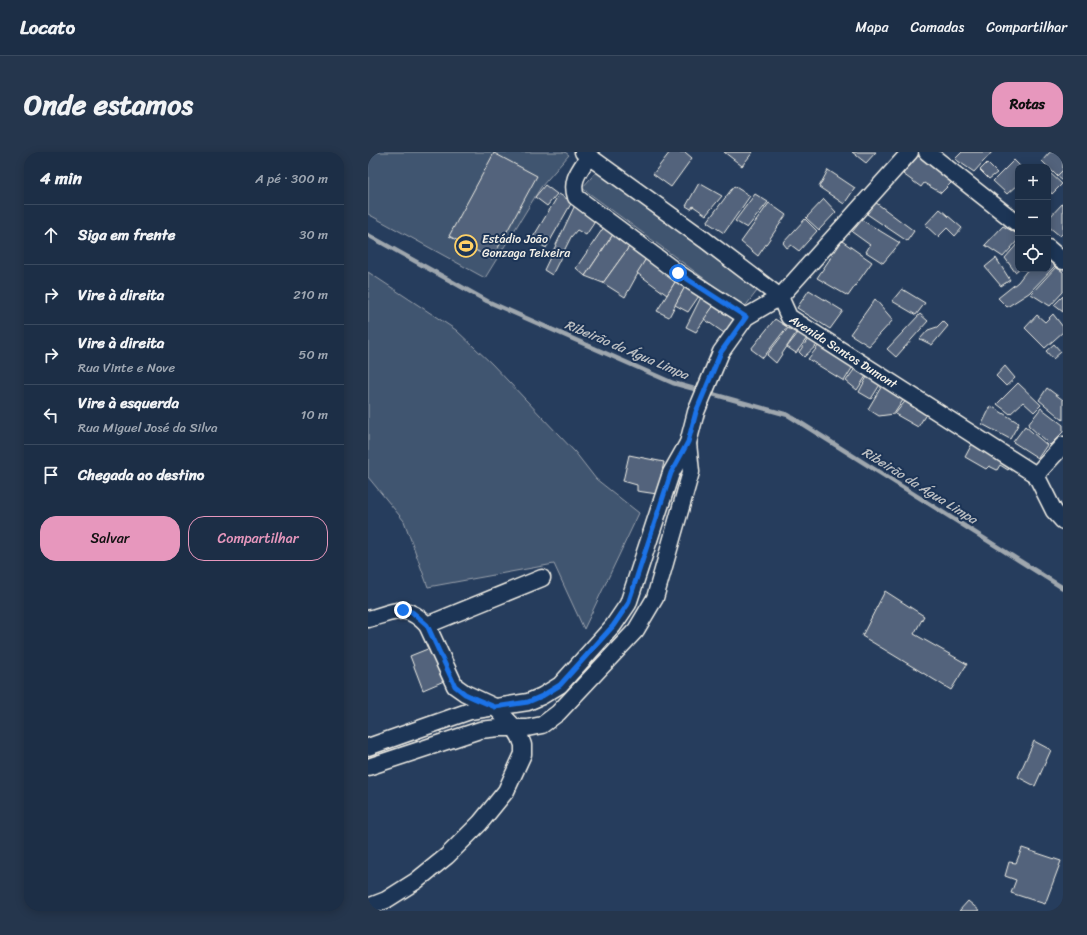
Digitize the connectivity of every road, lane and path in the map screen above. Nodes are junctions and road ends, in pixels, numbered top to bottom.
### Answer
1 (910, 152) edge
2 (927, 152) edge
3 (586, 154) edge
4 (1015, 222) edge
5 (1051, 251) edge
6 (1063, 261) edge
7 (780, 297) junction
8 (746, 317) junction
9 (688, 442) junction
10 (1063, 446) edge
11 (1036, 475) junction
12 (1063, 521) edge
13 (542, 578) dead end
14 (368, 619) edge
15 (427, 625) junction
16 (495, 707) junction
17 (514, 727) junction
18 (368, 747) edge
19 (368, 767) edge
20 (368, 907) edge

1 - 7 street
2 - 4 street
3 - 7 street, Avenida Santos Dumont
3 - 8 street
5 - 6 street
7 - 8 street
7 - 11 street, Avenida Santos Dumont
8 - 9 street
9 - 16 street
9 - 17 street
10 - 11 street
11 - 12 street
13 - 15 street
14 - 15 street
15 - 16 street
16 - 17 street
16 - 18 street
17 - 19 street
17 - 20 street

